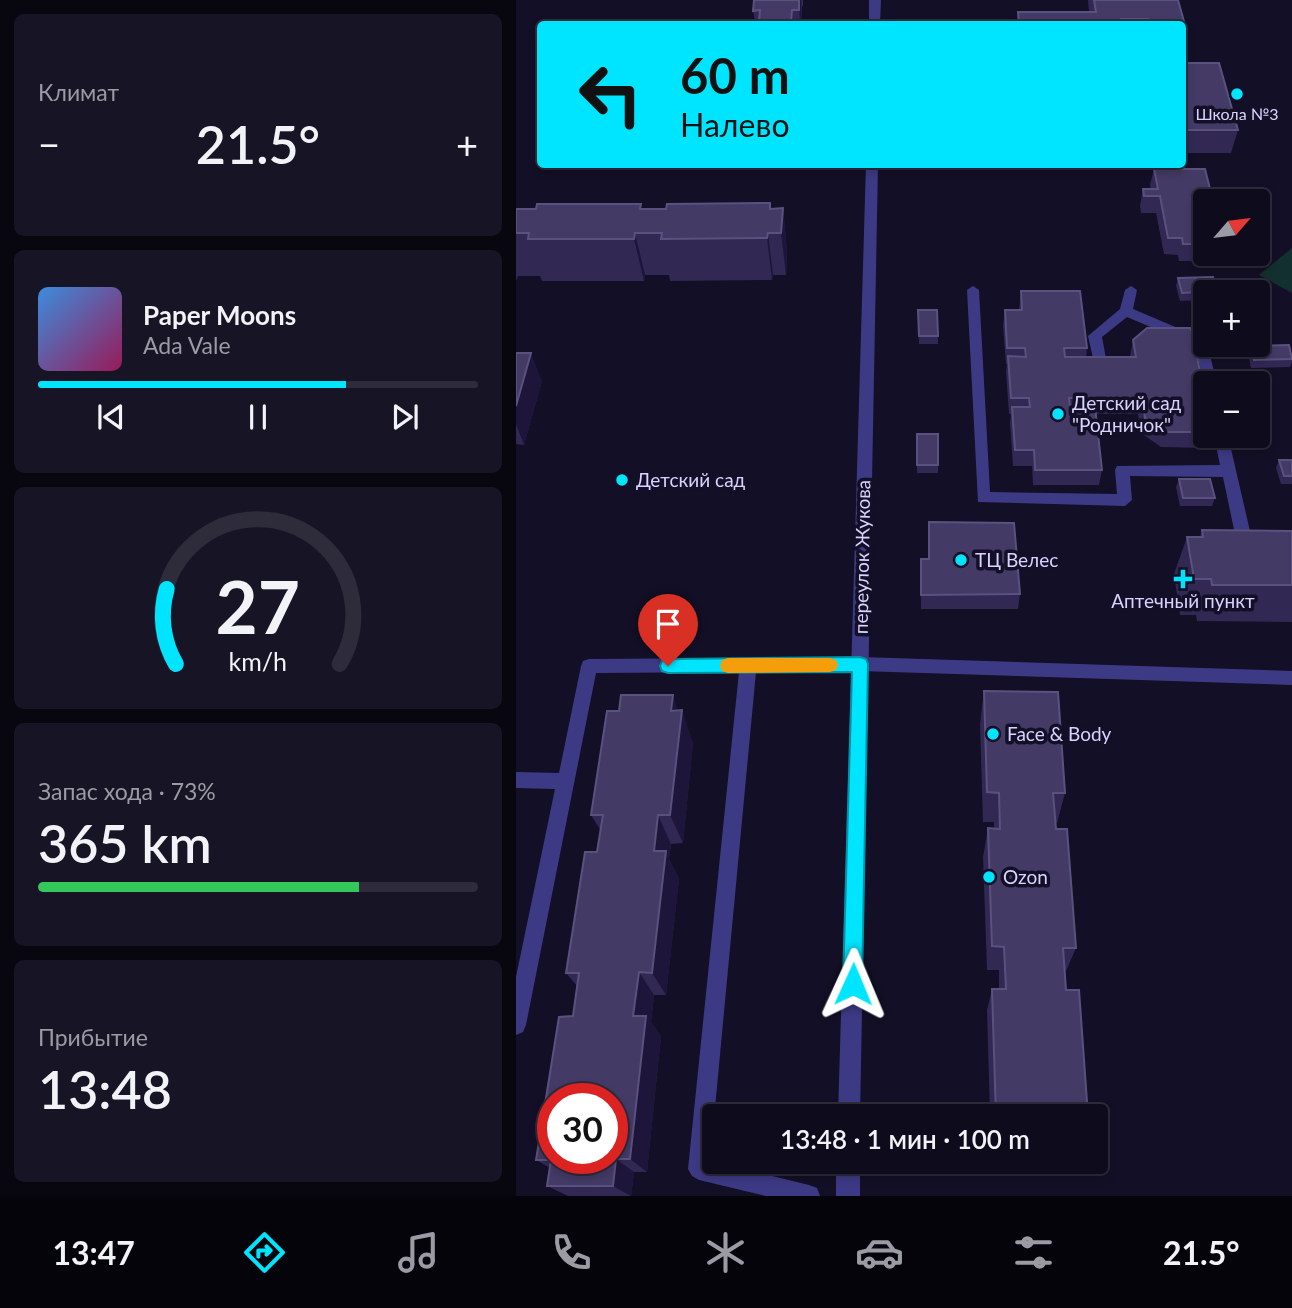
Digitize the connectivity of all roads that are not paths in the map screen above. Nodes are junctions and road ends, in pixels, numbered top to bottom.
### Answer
1 (875, 0) edge
2 (875, 21) edge
3 (872, 168) edge
4 (973, 290) dead end
5 (1131, 290) dead end
6 (1126, 311) junction
7 (1100, 363) edge
8 (1207, 371) edge
9 (1224, 448) edge
10 (1229, 471) junction
11 (1245, 544) edge
12 (860, 664) junction
13 (748, 666) junction
14 (1292, 678) edge
15 (516, 780) edge
16 (564, 781) junction
17 (516, 1025) edge
18 (850, 1104) edge
19 (848, 1174) edge
20 (809, 1196) edge
21 (848, 1196) edge

1 - 2 street
3 - 12 street, переулок Жукова
4 - 10 lane
5 - 6 lane
6 - 7 lane
6 - 8 lane
9 - 10 lane
10 - 11 lane
12 - 13 lane
12 - 14 lane
12 - 18 street, переулок Жукова
13 - 16 lane
13 - 20 lane
15 - 16 lane
16 - 17 lane
19 - 21 street

